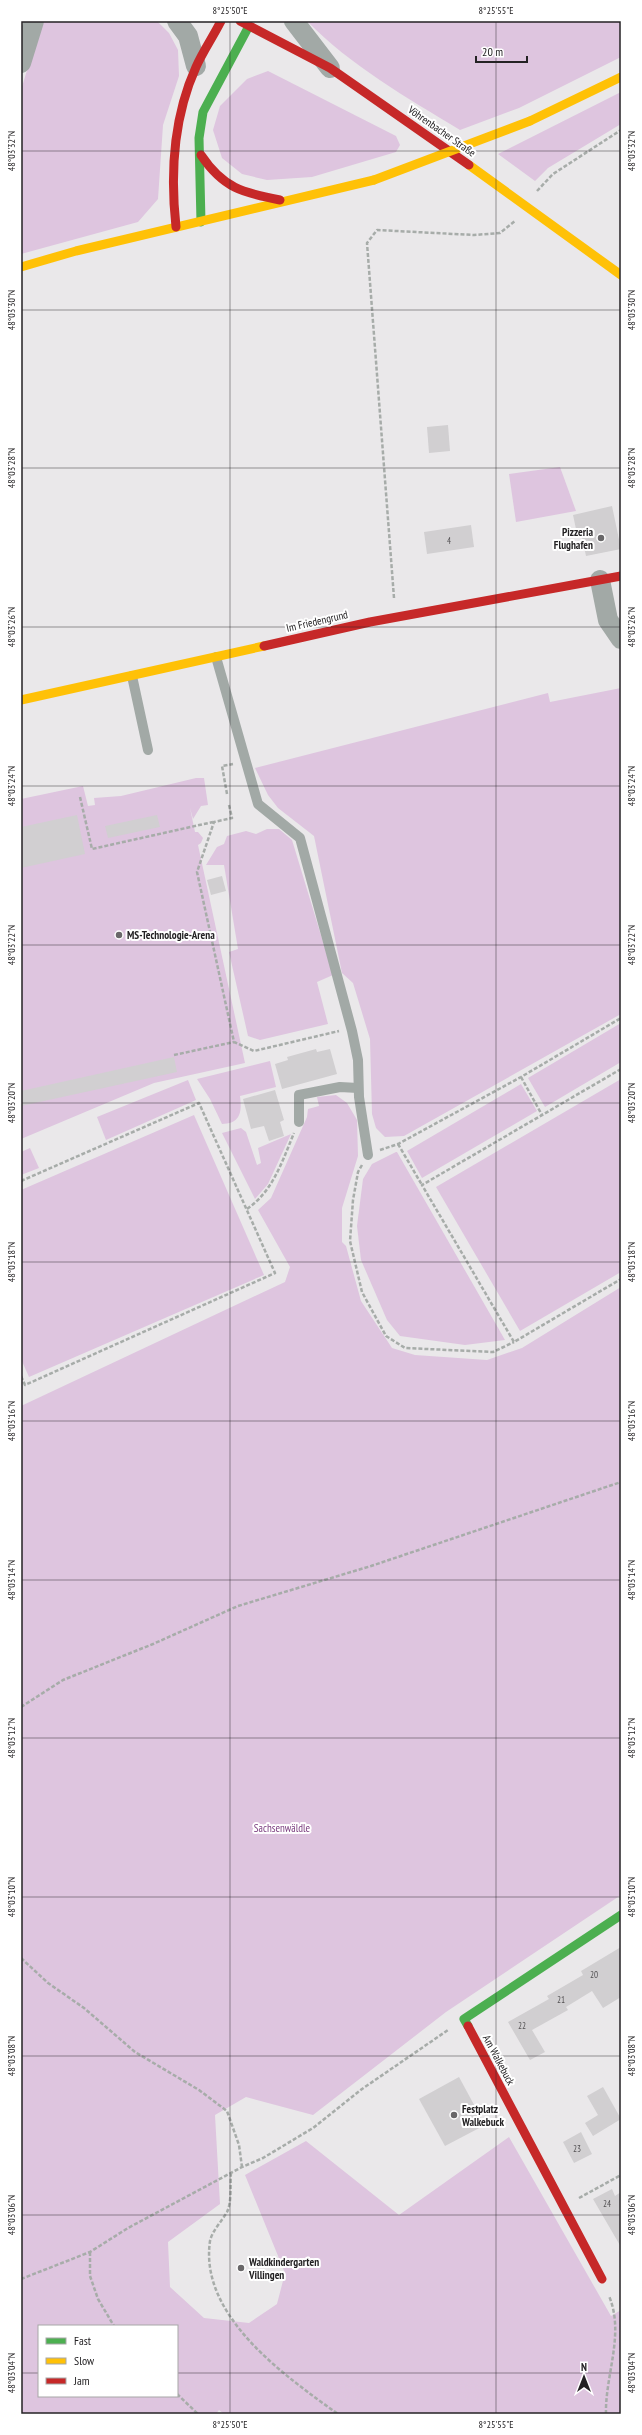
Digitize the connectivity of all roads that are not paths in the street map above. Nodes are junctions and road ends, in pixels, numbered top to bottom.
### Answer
1 (34, 21) edge
2 (178, 21) edge
3 (221, 21) edge
4 (294, 21) edge
5 (247, 23) edge
6 (21, 63) edge
7 (196, 66) junction
8 (330, 68) junction
9 (621, 77) edge
10 (201, 155) junction
11 (285, 201) junction
12 (201, 222) junction
13 (176, 227) junction
14 (21, 267) edge
15 (621, 275) edge
16 (621, 576) edge
17 (600, 580) junction
18 (621, 640) edge
19 (216, 657) junction
20 (132, 676) junction
21 (21, 700) edge
22 (148, 750) dead end
23 (358, 1088) junction
24 (299, 1122) road end
25 (368, 1155) road end
26 (621, 1915) edge
27 (602, 2279) road end

1 - 6 street
2 - 7 street
3 - 7 street
4 - 8 street
5 - 8 street, Vöhrenbacher Straße
5 - 10 street
7 - 13 street
8 - 15 street, Vöhrenbacher Straße
9 - 11 street, bridge
10 - 11 street
10 - 12 street
11 - 12 street
12 - 13 street
13 - 14 street
16 - 17 street, Im Friedengrund
17 - 18 street
17 - 19 street, Im Friedengrund
19 - 20 street, Im Friedengrund
19 - 23 lane
20 - 21 street, Im Friedengrund
20 - 22 lane
23 - 24 lane
23 - 25 lane
26 - 27 street, Am Walkebuck

